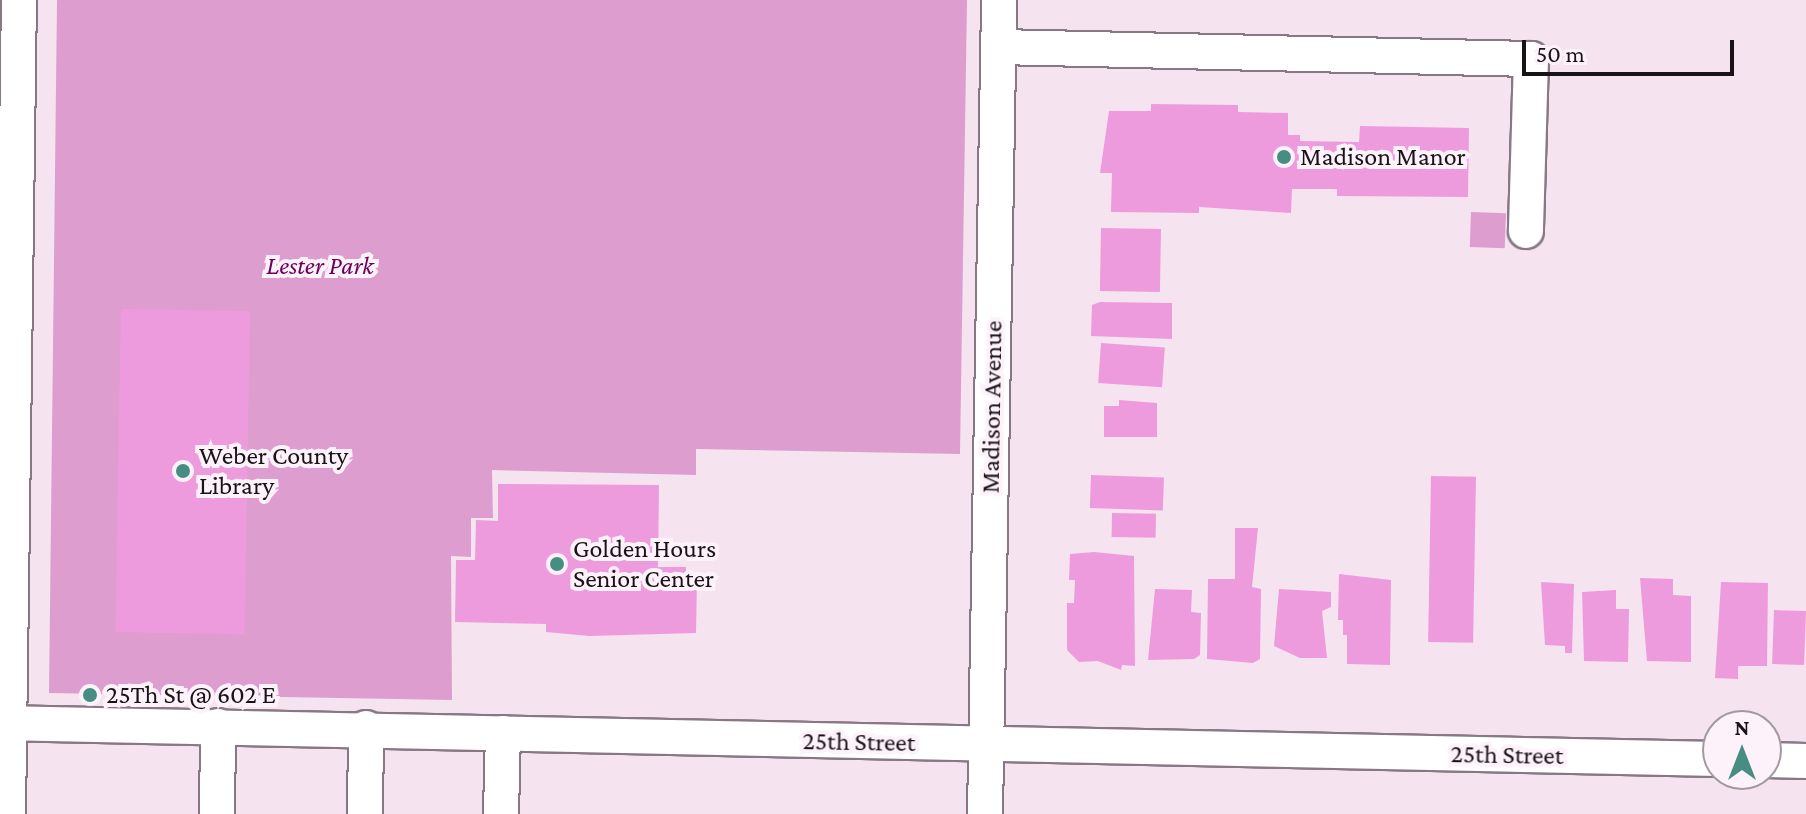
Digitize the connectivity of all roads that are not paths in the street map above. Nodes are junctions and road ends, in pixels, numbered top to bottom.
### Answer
1 (19, 0) edge
2 (999, 0) edge
3 (998, 47) junction
4 (1526, 231) dead end
5 (5, 723) edge
6 (218, 726) junction
7 (366, 728) junction
8 (503, 733) junction
9 (985, 744) junction
10 (1702, 759) edge
11 (1782, 760) edge
12 (1806, 761) edge
13 (8, 814) edge
14 (217, 814) edge
15 (365, 814) edge
16 (501, 814) edge
17 (985, 814) edge

1 - 5 street
2 - 3 street, Madison Avenue
3 - 4 street
3 - 9 street, Madison Avenue
5 - 6 street, 25th Street
5 - 13 street
6 - 7 street, 25th Street
6 - 14 street
7 - 8 street, 25th Street
7 - 15 street
8 - 9 street, 25th Street
8 - 16 street
9 - 10 street, 25th Street
9 - 17 street, Madison Avenue
11 - 12 street

